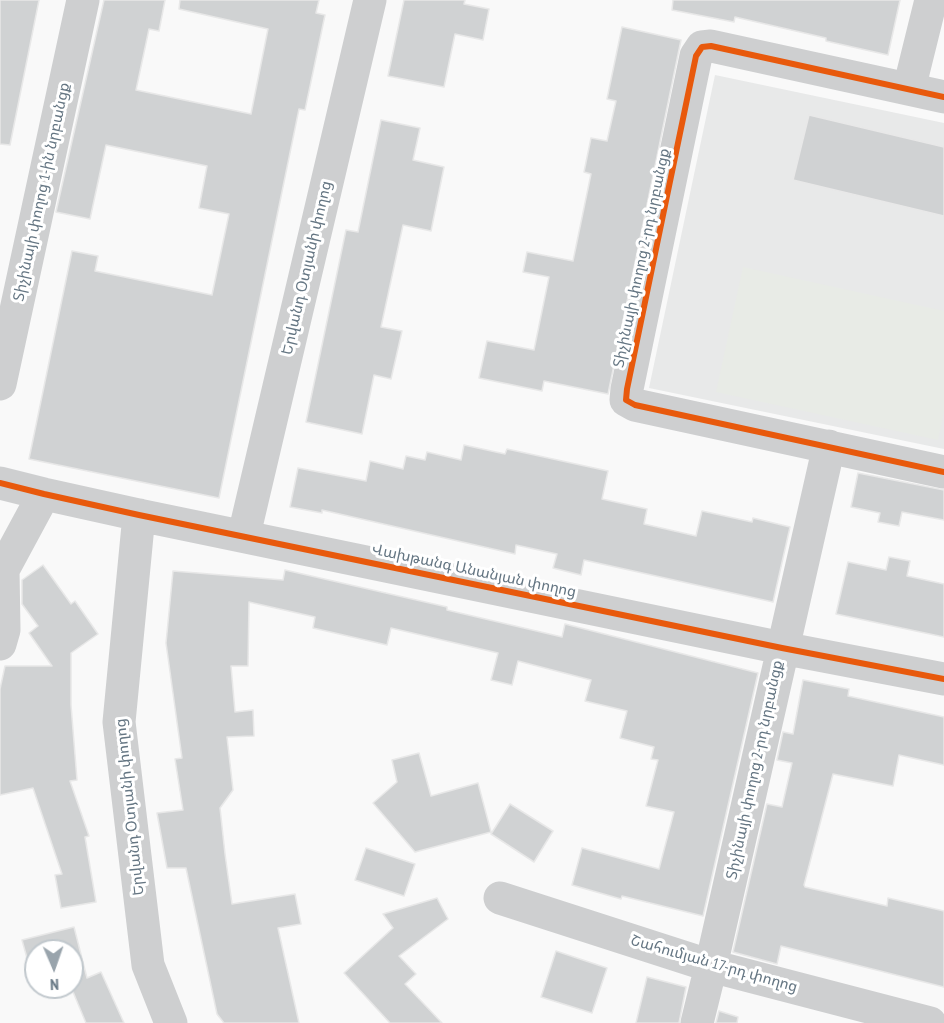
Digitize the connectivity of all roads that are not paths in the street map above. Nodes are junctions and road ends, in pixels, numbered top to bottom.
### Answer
1 (83, 0) edge
2 (370, 0) edge
3 (931, 0) edge
4 (909, 89) junction
5 (944, 97) edge
6 (0, 384) edge
7 (829, 446) junction
8 (944, 472) edge
9 (0, 483) edge
10 (44, 494) junction
11 (139, 515) junction
12 (244, 535) junction
13 (0, 644) edge
14 (782, 648) junction
15 (944, 679) edge
16 (500, 898) dead end
17 (711, 966) junction
18 (171, 1023) edge
19 (697, 1023) edge
20 (930, 1023) edge

1 - 6 street, Տիչինայի փողոց 1-ին նրբանցք
2 - 12 street, Երվանդ Օտյանի փողոց
3 - 4 street
4 - 5 street, Տիչինայի փողոց 2-րդ նրբանցք
4 - 7 street, Տիչինայի փողոց 2-րդ նրբանցք
7 - 8 street, Տիչինայի փողոց 2-րդ նրբանցք
7 - 14 street, Տիչինայի փողոց 2-րդ նրբանցք
9 - 10 street, Վախթանգ Անանյան փողոց
10 - 11 street, Վախթանգ Անանյան փողոց
10 - 13 street
11 - 12 street, Վախթանգ Անանյան փողոց
11 - 18 street, Երվանդ Օտյանի փողոց
12 - 14 street, Վախթանգ Անանյան փողոց
14 - 15 street, Վախթանգ Անանյան փողոց
14 - 17 street, Տիչինայի փողոց 2-րդ նրբանցք
16 - 17 street, Շահումյան 17-րդ փողոց
17 - 19 street, Տիչինայի փողոց 2-րդ նրբանցք
17 - 20 street, Շահումյան 17-րդ փողոց

